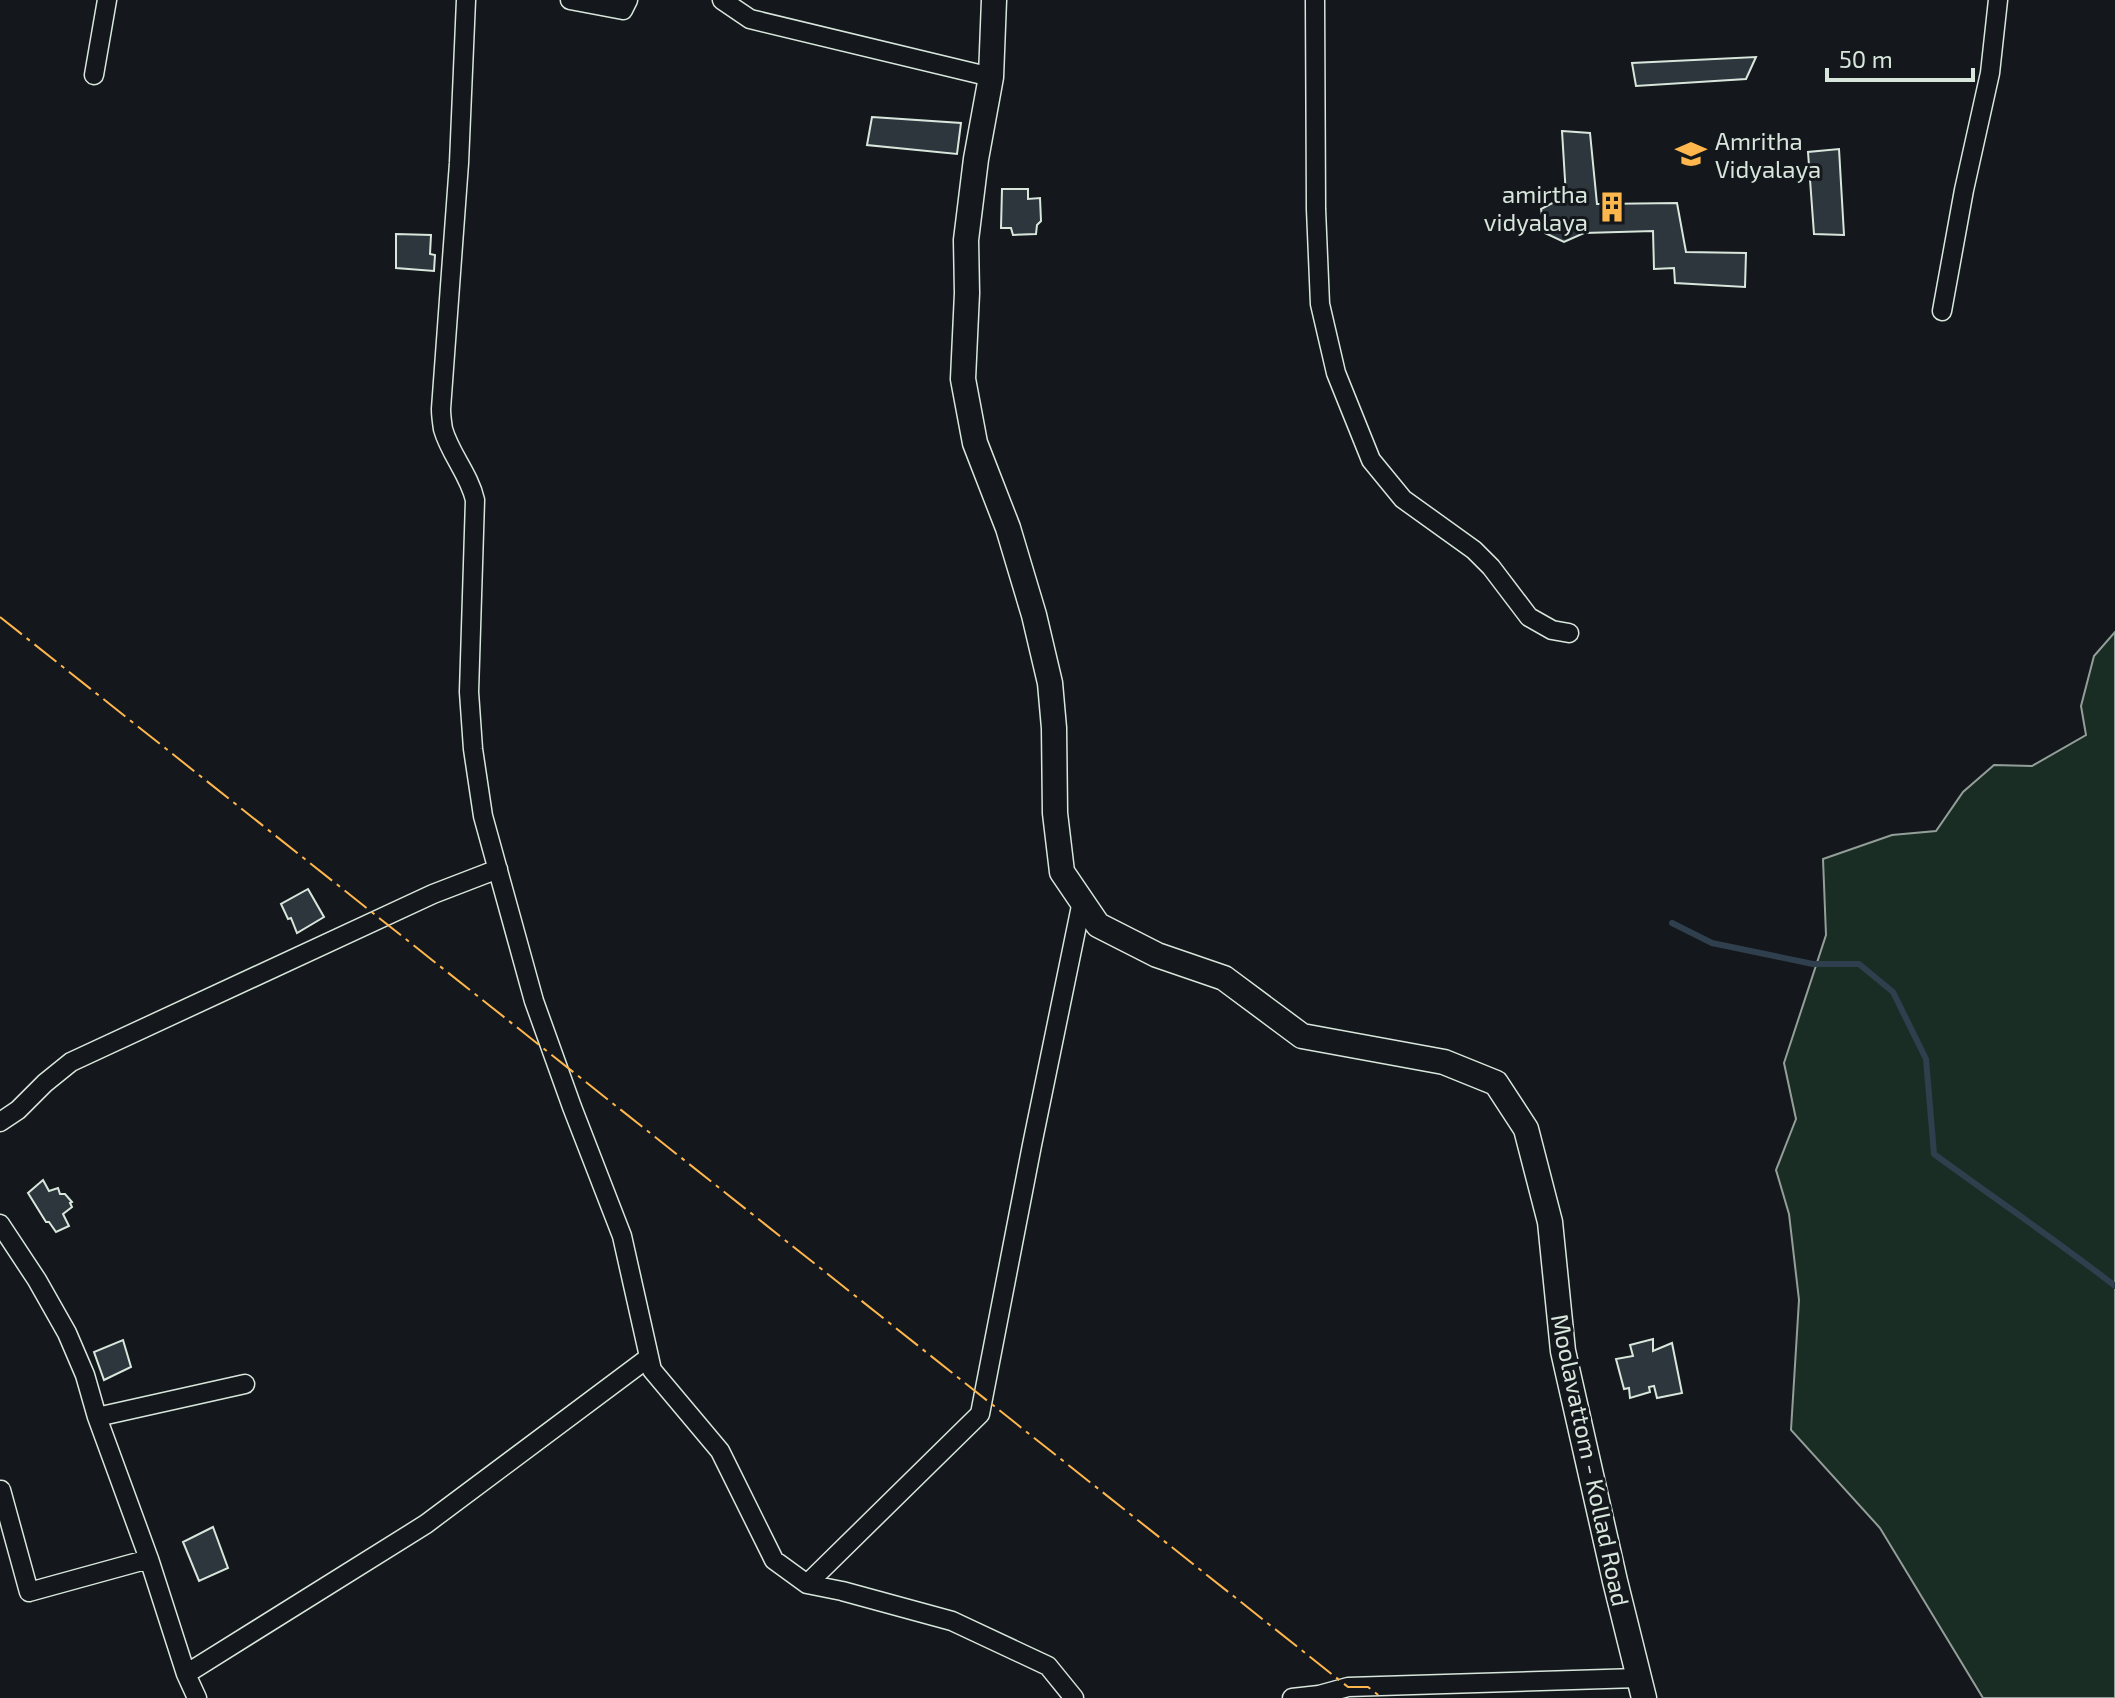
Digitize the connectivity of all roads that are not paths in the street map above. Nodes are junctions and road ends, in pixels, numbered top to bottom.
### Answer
1 (107, 0) edge
2 (466, 0) edge
3 (570, 0) edge
4 (628, 0) edge
5 (722, 0) edge
6 (994, 0) edge
7 (1315, 0) edge
8 (1998, 0) edge
9 (94, 75) dead end
10 (991, 77) junction
11 (1942, 311) dead end
12 (1569, 633) dead end
13 (498, 869) junction
14 (1082, 901) junction
15 (0, 1122) edge
16 (0, 1224) edge
17 (648, 1358) junction
18 (245, 1384) dead end
19 (97, 1417) junction
20 (1, 1490) edge
21 (149, 1559) junction
22 (807, 1584) junction
23 (186, 1674) junction
24 (1641, 1688) edge
25 (197, 1698) edge
26 (1074, 1698) edge
27 (1292, 1698) edge

1 - 9 street
2 - 13 street
3 - 4 street
5 - 10 street
6 - 10 main road, Moolavattom - Kollad Road
7 - 12 street
8 - 11 street
10 - 14 main road, Moolavattom - Kollad Road
13 - 15 street
13 - 17 street
14 - 22 street
14 - 24 main road, Moolavattom - Kollad Road
16 - 19 street
17 - 22 street
17 - 23 street
18 - 19 street
19 - 21 street
20 - 21 street
21 - 23 street
22 - 26 street
23 - 25 street
24 - 27 street

